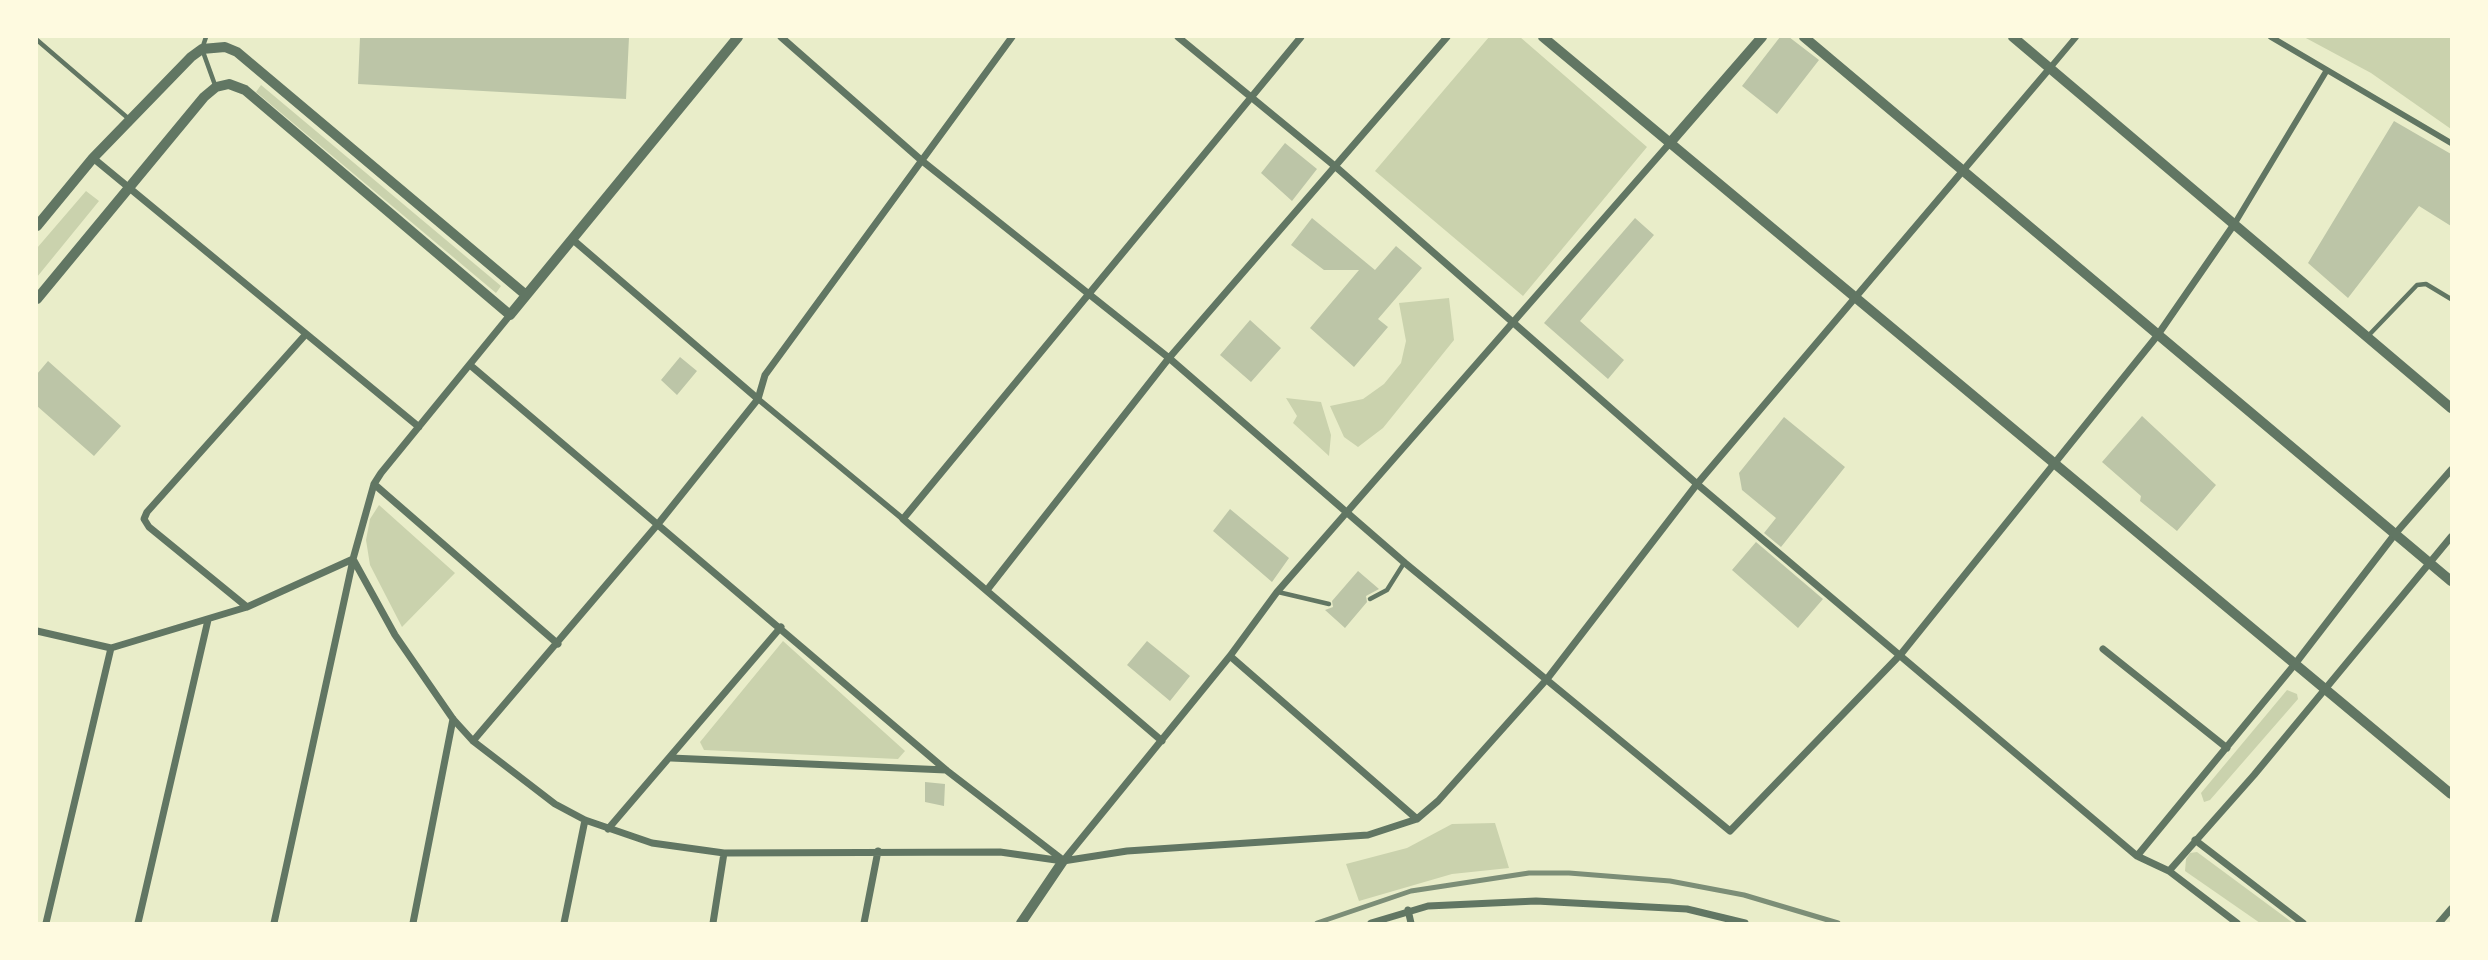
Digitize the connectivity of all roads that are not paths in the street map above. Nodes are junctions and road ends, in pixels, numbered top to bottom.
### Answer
1 (206, 37) edge
2 (738, 37) edge
3 (781, 37) edge
4 (1012, 37) edge
5 (1178, 37) edge
6 (1301, 37) edge
7 (1447, 37) edge
8 (1544, 37) edge
9 (1762, 37) edge
10 (1804, 37) edge
11 (2013, 37) edge
12 (2076, 37) edge
13 (2271, 37) edge
14 (37, 40) edge
15 (202, 49) junction
16 (2050, 68) junction
17 (2327, 70) junction
18 (216, 88) junction
19 (1252, 97) junction
20 (129, 119) junction
21 (2451, 143) edge
22 (1669, 144) junction
23 (93, 158) junction
24 (921, 160) junction
25 (1336, 167) junction
26 (1962, 170) junction
27 (130, 187) junction
28 (2235, 223) junction
29 (37, 226) edge
30 (572, 239) junction
31 (526, 295) junction
32 (1088, 295) junction
33 (1856, 298) junction
34 (37, 299) edge
35 (2451, 299) edge
36 (510, 315) junction
37 (1511, 324) junction
38 (306, 334) junction
39 (2157, 336) junction
40 (2368, 337) junction
41 (1169, 358) junction
42 (470, 365) junction
43 (758, 399) junction
44 (2451, 408) edge
45 (419, 427) junction
46 (2057, 463) junction
47 (2451, 470) edge
48 (374, 484) junction
49 (1697, 484) junction
50 (1346, 510) junction
51 (903, 519) junction
52 (658, 524) junction
53 (2395, 534) junction
54 (2451, 537) edge
55 (353, 559) junction
56 (1405, 562) junction
57 (2430, 564) junction
58 (2451, 581) edge
59 (987, 590) junction
60 (1277, 592) junction
61 (1370, 599) dead end
62 (1329, 604) dead end
63 (247, 607) junction
64 (208, 620) junction
65 (780, 627) junction
66 (37, 631) edge
67 (558, 644) junction
68 (111, 648) junction
69 (2103, 649) dead end
70 (1901, 654) junction
71 (1230, 656) junction
72 (2295, 664) junction
73 (1547, 679) junction
74 (2326, 690) junction
75 (453, 719) junction
76 (473, 741) junction
77 (1162, 741) junction
78 (2227, 748) junction
79 (671, 758) junction
80 (946, 770) junction
81 (2451, 794) edge
82 (1417, 819) junction
83 (586, 820) junction
84 (608, 829) junction
85 (2195, 840) junction
86 (878, 851) junction
87 (724, 853) junction
88 (2137, 856) junction
89 (1063, 861) junction
90 (2169, 871) junction
91 (2451, 909) edge
92 (1408, 910) junction
93 (46, 923) edge
94 (138, 923) edge
95 (274, 923) edge
96 (413, 923) edge
97 (564, 923) edge
98 (713, 923) edge
99 (864, 923) edge
100 (1021, 923) edge
101 (1371, 923) edge
102 (1411, 923) edge
103 (1745, 923) edge
104 (2237, 923) edge
105 (2303, 923) edge
106 (2439, 923) edge

1 - 15 lane
2 - 30 street
3 - 24 street
4 - 24 street
5 - 19 street
6 - 19 street
7 - 25 street
8 - 22 street
9 - 22 street
10 - 26 street
11 - 16 street
12 - 16 street
13 - 17 street
14 - 20 lane
15 - 18 lane
15 - 20 street
15 - 31 street
16 - 26 street
16 - 28 street
17 - 21 street
17 - 28 street
18 - 27 street
18 - 36 street
19 - 25 street
19 - 32 street
20 - 23 street
22 - 33 street
22 - 37 street
23 - 27 street
23 - 29 street
24 - 32 street
24 - 43 street
25 - 37 street
25 - 41 street
26 - 33 street
26 - 39 street
27 - 34 street
27 - 38 street
28 - 39 street
28 - 40 street
30 - 31 street
30 - 43 street
31 - 36 street
32 - 41 street
32 - 51 street
33 - 46 street
33 - 49 street
35 - 40 lane
36 - 42 street
37 - 49 street
37 - 50 street
38 - 45 street
38 - 63 street
39 - 46 street
39 - 53 street
40 - 44 street
41 - 50 street
41 - 59 street
42 - 45 street
42 - 52 street
43 - 51 street
43 - 52 street
45 - 48 street
46 - 70 street
46 - 72 street
47 - 53 street
48 - 55 street
48 - 67 street
49 - 70 street
49 - 73 street
50 - 56 street
50 - 60 street
51 - 59 street
52 - 65 street
52 - 67 street
53 - 57 street
53 - 72 street
54 - 57 street
55 - 63 street
55 - 75 street
55 - 95 street
56 - 61 lane
56 - 73 street
57 - 58 street
57 - 74 street
59 - 77 street
60 - 62 lane
60 - 71 street
63 - 64 street
64 - 68 street
64 - 94 street
65 - 79 street
65 - 80 street
66 - 68 street
67 - 76 street
68 - 93 street
69 - 78 street
70 - 73 street
70 - 88 street
71 - 77 street
71 - 82 street
72 - 74 street
72 - 78 street
73 - 82 street
74 - 81 street
74 - 85 street
75 - 76 street
75 - 96 street
76 - 83 street
77 - 89 street
78 - 88 street
79 - 80 street
79 - 84 street
80 - 89 street
82 - 89 street
83 - 84 street
83 - 97 street
84 - 87 street
85 - 90 street
85 - 105 street
86 - 87 street
86 - 89 street
86 - 99 street
87 - 98 street
88 - 90 street
89 - 100 street
90 - 104 street
91 - 106 street
92 - 101 street
92 - 102 street
92 - 103 street

